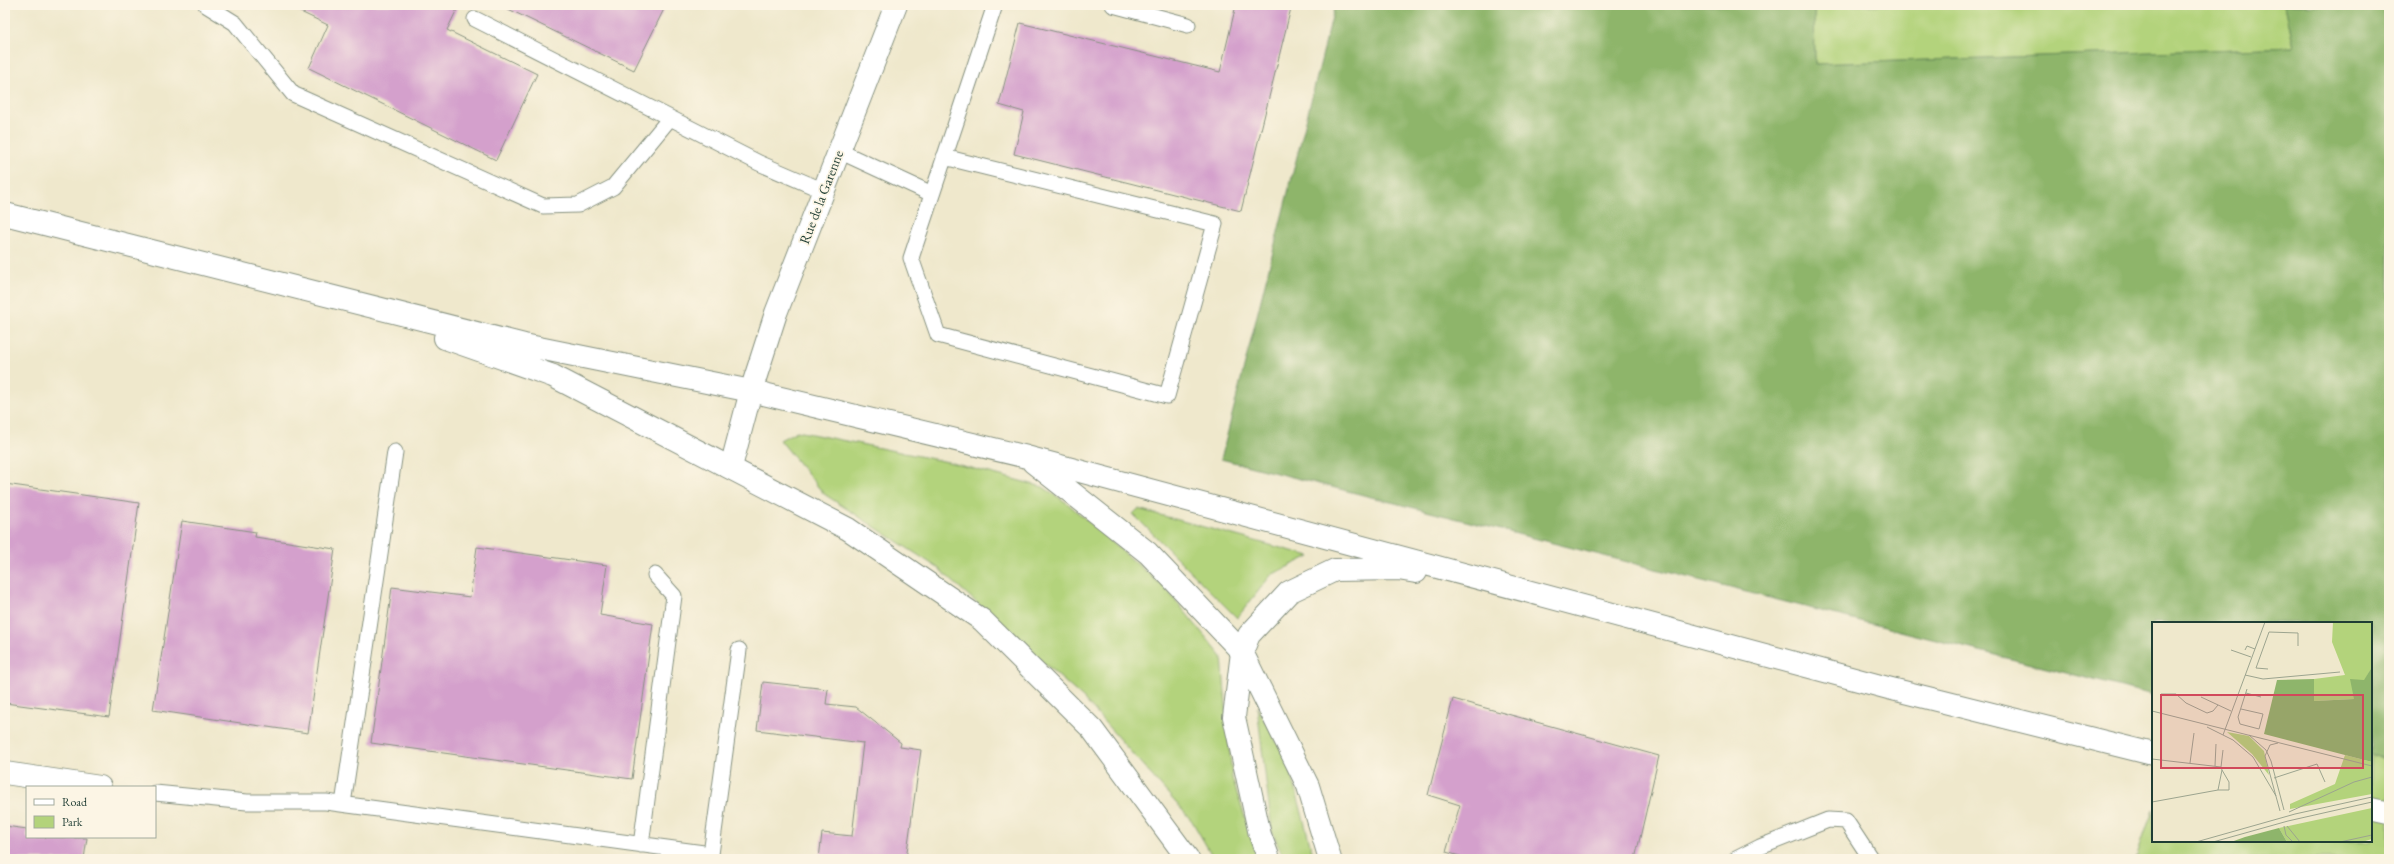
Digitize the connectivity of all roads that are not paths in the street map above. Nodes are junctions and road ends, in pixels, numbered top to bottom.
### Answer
1 (206, 5) edge
2 (896, 5) edge
3 (995, 5) edge
4 (1113, 5) edge
5 (474, 19) dead end
6 (1188, 25) dead end
7 (670, 118) junction
8 (839, 151) junction
9 (944, 157) junction
10 (824, 191) junction
11 (932, 194) junction
12 (5, 214) edge
13 (314, 292) junction
14 (751, 391) junction
15 (395, 452) dead end
16 (1027, 457) junction
17 (731, 467) junction
18 (655, 575) dead end
19 (1510, 586) junction
20 (739, 650) dead end
21 (1242, 652) junction
22 (2152, 754) edge
23 (5, 773) edge
24 (93, 786) edge
25 (156, 793) edge
26 (343, 804) junction
27 (2372, 809) edge
28 (2389, 813) edge
29 (640, 845) junction
30 (712, 856) edge
31 (1188, 859) edge
32 (1269, 859) edge
33 (1330, 859) edge
34 (1736, 859) edge
35 (1871, 859) edge

1 - 7 lane
2 - 8 main road, Rue de la Garenne
3 - 9 lane
4 - 6 lane
5 - 7 lane
7 - 10 lane
8 - 10 main road, Rue de la Garenne
8 - 11 lane
9 - 11 lane
9 - 11 lane
10 - 14 main road, Rue de la Garenne
12 - 13 main road
13 - 14 main road
13 - 17 main road
14 - 16 main road
14 - 17 main road, Rue de la Garenne
15 - 26 lane
16 - 19 main road
16 - 21 main road
17 - 31 main road
18 - 29 lane
19 - 21 main road
19 - 22 main road
20 - 30 lane
21 - 32 main road
21 - 33 main road
23 - 24 main road
25 - 26 lane
26 - 29 lane
27 - 28 main road
29 - 30 lane
34 - 35 lane

